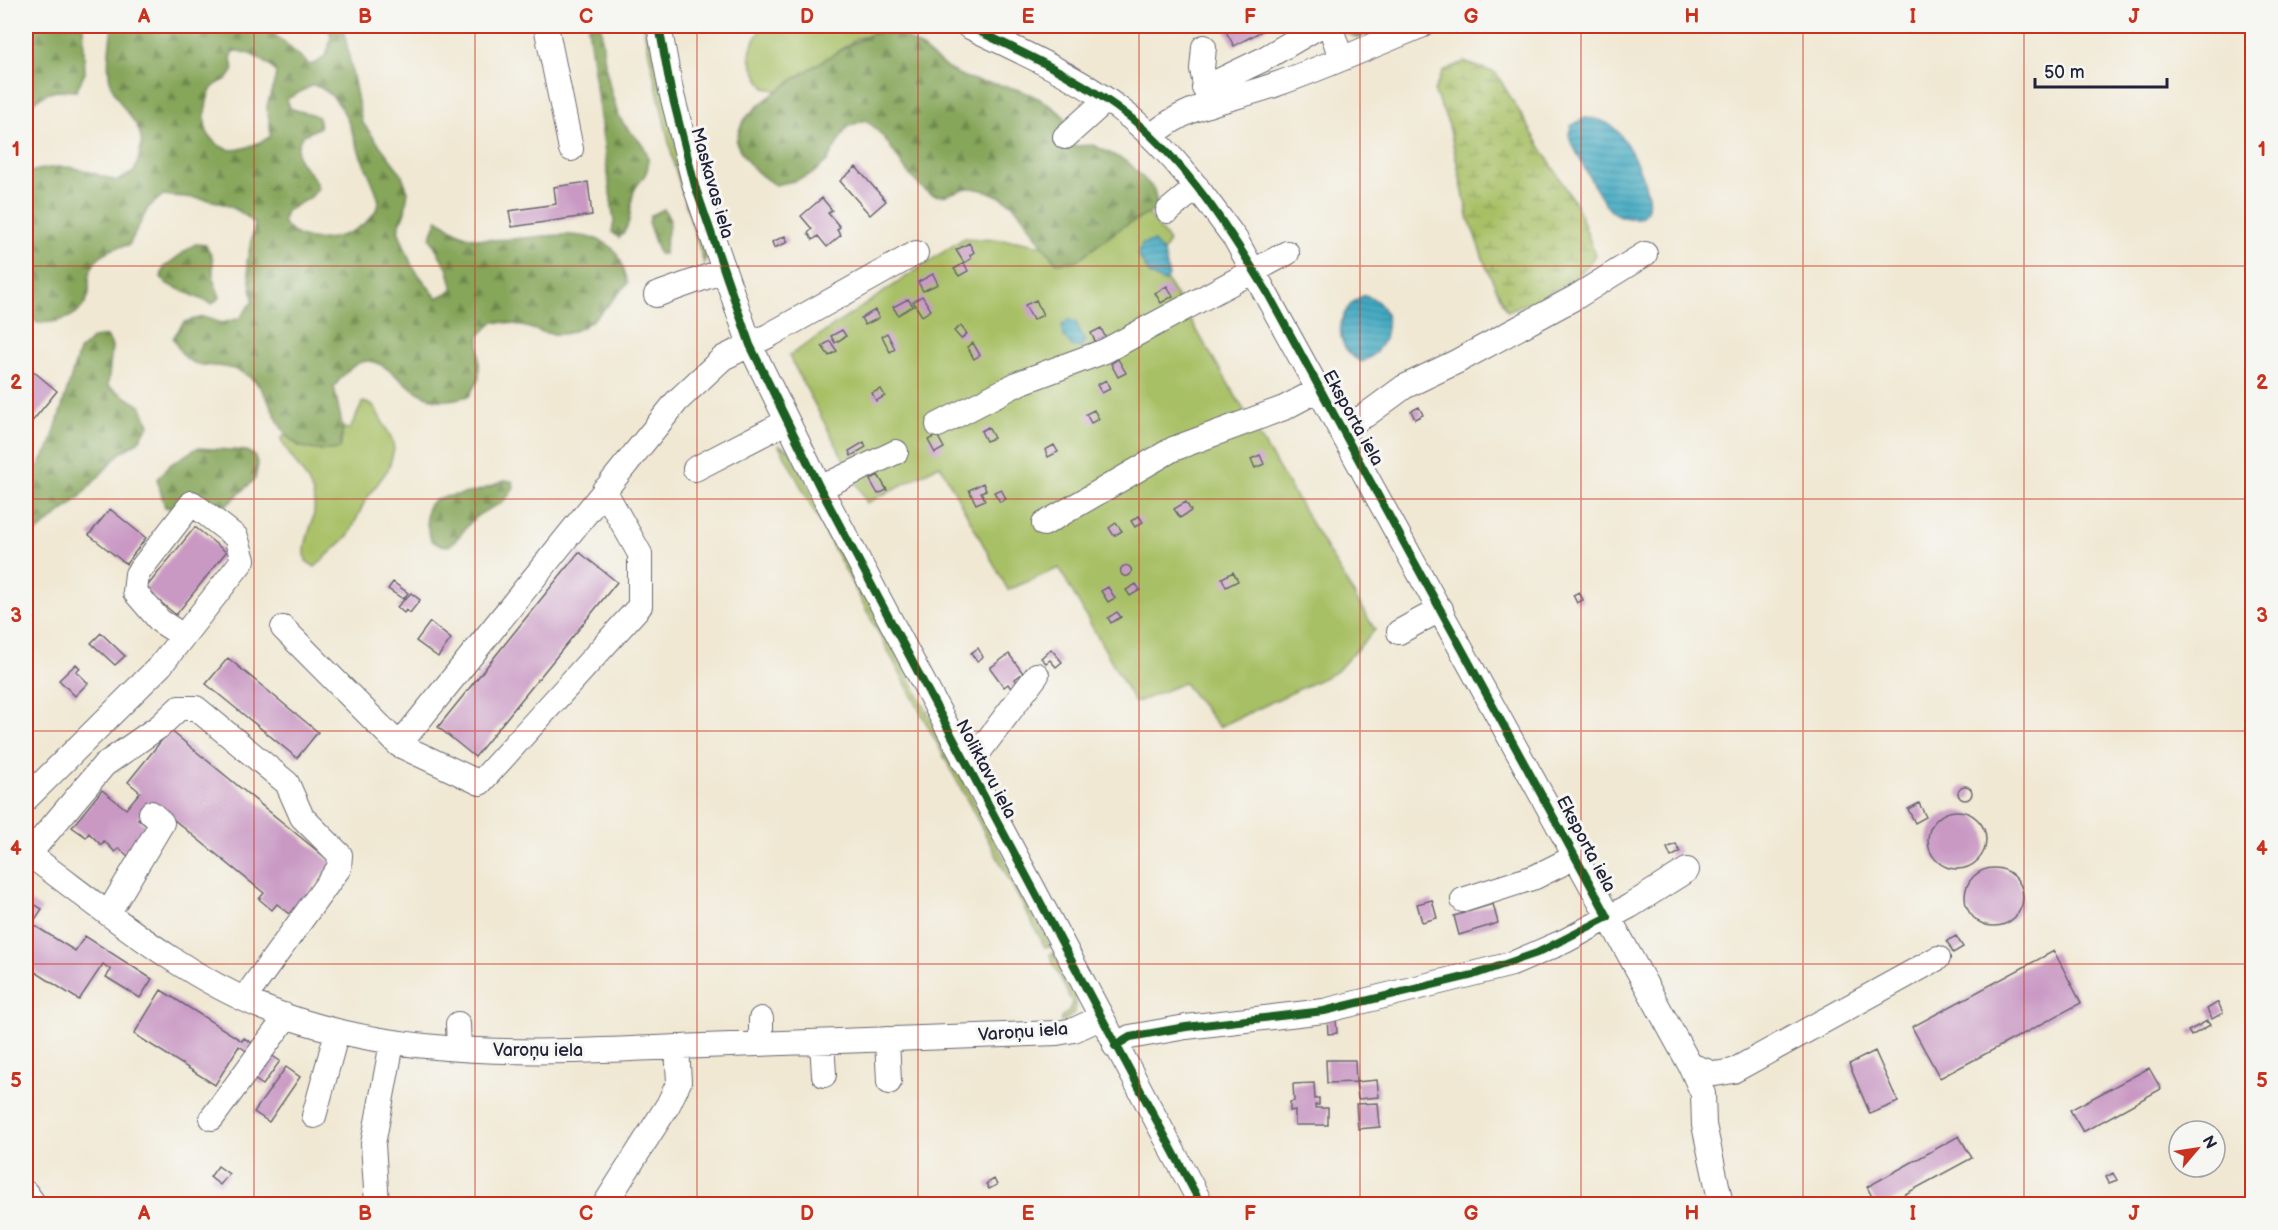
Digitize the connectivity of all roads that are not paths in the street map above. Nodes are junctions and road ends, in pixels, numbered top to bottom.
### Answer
1 (546, 26) edge
2 (659, 26) edge
3 (968, 26) edge
4 (1320, 26) edge
5 (1330, 26) edge
6 (1421, 26) edge
7 (1204, 47) dead end
8 (1341, 58) junction
9 (1206, 96) junction
10 (1106, 100) junction
11 (1065, 136) dead end
12 (1152, 136) junction
13 (571, 148) dead end
14 (1197, 187) junction
15 (1168, 211) dead end
16 (916, 253) dead end
17 (1287, 253) dead end
18 (1645, 254) dead end
19 (723, 271) junction
20 (1254, 271) junction
21 (656, 295) dead end
22 (750, 345) junction
23 (1320, 389) junction
24 (786, 422) junction
25 (938, 424) dead end
26 (1342, 429) junction
27 (896, 452) dead end
28 (695, 469) dead end
29 (820, 488) junction
30 (604, 489) junction
31 (1044, 524) dead end
32 (1441, 609) junction
33 (283, 627) dead end
34 (1399, 632) dead end
35 (183, 636) junction
36 (1037, 675) dead end
37 (399, 745) junction
38 (964, 761) junction
39 (26, 799) edge
40 (151, 813) dead end
41 (27, 853) edge
42 (1575, 857) junction
43 (1687, 870) dead end
44 (1463, 900) dead end
45 (109, 912) junction
46 (1608, 917) junction
47 (1938, 958) dead end
48 (244, 999) junction
49 (284, 1015) junction
50 (1100, 1018) junction
51 (761, 1019) dead end
52 (458, 1024) dead end
53 (337, 1032) junction
54 (887, 1039) junction
55 (822, 1042) junction
56 (392, 1043) junction
57 (761, 1044) junction
58 (1115, 1046) junction
59 (677, 1047) junction
60 (459, 1050) junction
61 (1690, 1065) junction
62 (824, 1075) dead end
63 (889, 1082) dead end
64 (314, 1116) dead end
65 (212, 1118) dead end
66 (26, 1193) edge
67 (33, 1204) edge
68 (377, 1204) edge
69 (605, 1204) edge
70 (1201, 1204) edge
71 (1721, 1204) edge

1 - 13 street
2 - 19 street, Maskavas iela
3 - 10 street, Eksporta iela
4 - 9 street
5 - 8 street
6 - 8 street
7 - 9 street
8 - 9 street
9 - 12 street
10 - 11 street
10 - 12 street, Eksporta iela
12 - 14 street, Eksporta iela
14 - 15 street
14 - 20 street, Eksporta iela
16 - 22 street
17 - 20 street
18 - 26 street
19 - 21 street
19 - 22 street, Maskavas iela
20 - 23 street, Eksporta iela
20 - 25 street
22 - 24 street, Noliktavu iela
22 - 30 street
23 - 26 street, Eksporta iela
23 - 31 street
24 - 28 street
24 - 29 street, Noliktavu iela
26 - 32 street, Eksporta iela
27 - 29 street
29 - 38 street, Noliktavu iela
30 - 37 street
30 - 37 street
32 - 34 street
32 - 42 street, Eksporta iela
33 - 37 street
35 - 35 street
35 - 39 street
36 - 38 street
38 - 50 street, Noliktavu iela
40 - 45 street
41 - 45 street, Varoņu iela
41 - 48 street
42 - 44 street
42 - 46 street, Eksporta iela
43 - 46 street
45 - 48 street, Varoņu iela
46 - 58 street
46 - 61 street, Eksporta iela
47 - 61 street
48 - 49 street, Varoņu iela
49 - 53 street, Varoņu iela
49 - 65 street
50 - 54 street, Varoņu iela
50 - 58 street, Noliktavu iela
51 - 57 street
52 - 60 street
53 - 56 street, Varoņu iela
53 - 64 street
54 - 55 street, Varoņu iela
54 - 63 street
55 - 57 street, Varoņu iela
55 - 62 street
56 - 60 street, Varoņu iela
56 - 68 street
57 - 59 street, Varoņu iela
58 - 70 street, Noliktavu iela
59 - 60 street, Varoņu iela
59 - 69 street
61 - 71 street, Eksporta iela
66 - 67 street

